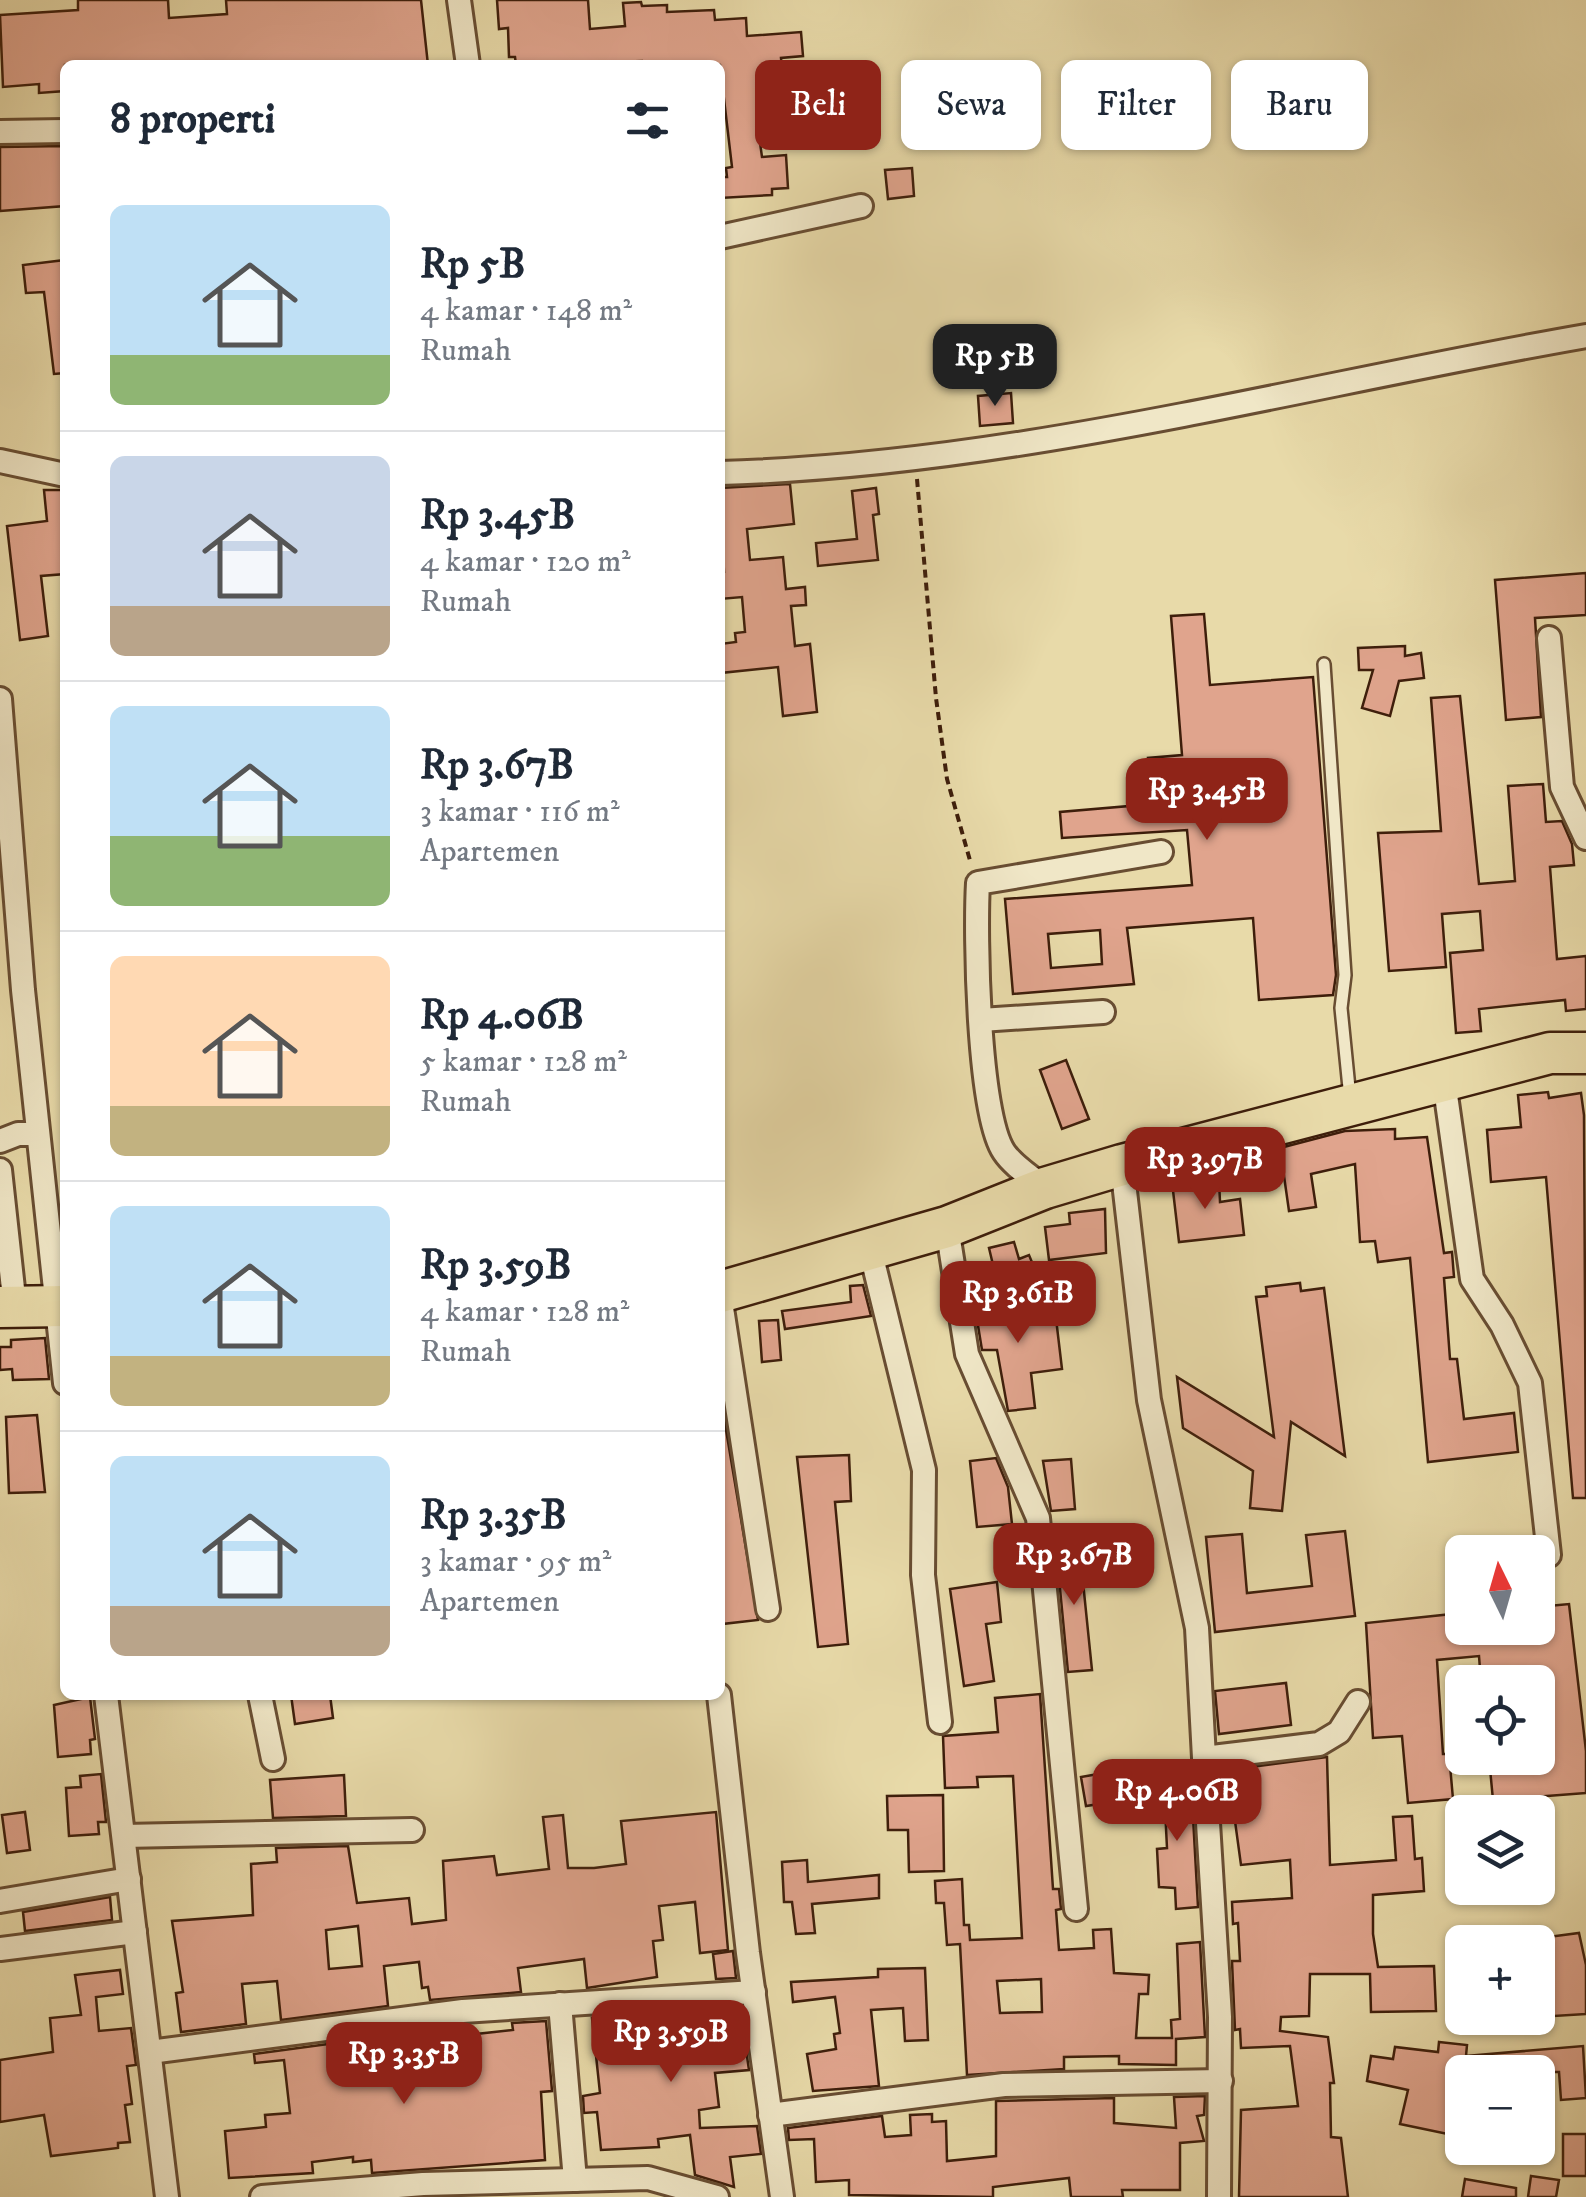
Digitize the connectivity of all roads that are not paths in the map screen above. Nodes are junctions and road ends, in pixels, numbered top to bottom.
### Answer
1 (459, 0) edge
2 (467, 60) edge
3 (60, 131) edge
4 (0, 132) edge
5 (861, 206) dead end
6 (725, 236) edge
7 (1586, 336) edge
8 (0, 461) edge
9 (725, 473) edge
10 (60, 475) edge
11 (1548, 638) dead end
12 (1324, 664) dead end
13 (0, 699) edge
14 (2, 750) edge
15 (1586, 838) edge
16 (1161, 852) dead end
17 (7, 882) edge
18 (1103, 1012) dead end
19 (981, 1020) junction
20 (1586, 1053) edge
21 (1444, 1081) junction
22 (1351, 1105) junction
23 (38, 1134) junction
24 (0, 1141) edge
25 (1122, 1165) junction
26 (0, 1170) edge
27 (1045, 1188) junction
28 (947, 1227) junction
29 (870, 1249) junction
30 (725, 1292) edge
31 (34, 1306) edge
32 (725, 1326) edge
33 (60, 1370) edge
34 (1547, 1535) edge
35 (768, 1609) dead end
36 (107, 1700) edge
37 (261, 1700) edge
38 (720, 1700) edge
39 (1358, 1702) dead end
40 (940, 1722) dead end
41 (1204, 1758) junction
42 (273, 1759) dead end
43 (412, 1830) dead end
44 (124, 1836) junction
45 (129, 1879) junction
46 (0, 1901) edge
47 (1076, 1909) dead end
48 (135, 1932) junction
49 (0, 1948) edge
50 (754, 1992) junction
51 (560, 2004) junction
52 (150, 2052) junction
53 (1221, 2081) junction
54 (770, 2115) junction
55 (575, 2180) junction
56 (167, 2197) edge
57 (262, 2197) edge
58 (717, 2197) edge
59 (782, 2197) edge
60 (1219, 2197) edge

1 - 2 street
3 - 4 street
5 - 6 street
7 - 9 street
8 - 10 street
11 - 15 street
12 - 22 lane
13 - 14 street
14 - 17 street
16 - 19 street
17 - 23 street
18 - 19 street
19 - 27 street
20 - 21 highway
21 - 22 highway
21 - 34 street
22 - 25 highway
23 - 24 street
23 - 31 street
25 - 27 highway
25 - 41 street
26 - 31 street
27 - 28 highway
28 - 29 highway
28 - 47 street
29 - 30 highway
29 - 40 street
31 - 33 street
32 - 35 street
36 - 44 street
37 - 42 street
38 - 50 street
39 - 41 street
41 - 53 street
43 - 44 street
44 - 45 street
45 - 46 street
45 - 48 street
48 - 49 street
48 - 52 street
50 - 51 street
50 - 54 street
51 - 52 street
51 - 55 street
52 - 56 street
53 - 54 street
53 - 60 street
54 - 59 street
55 - 57 street
55 - 58 street

